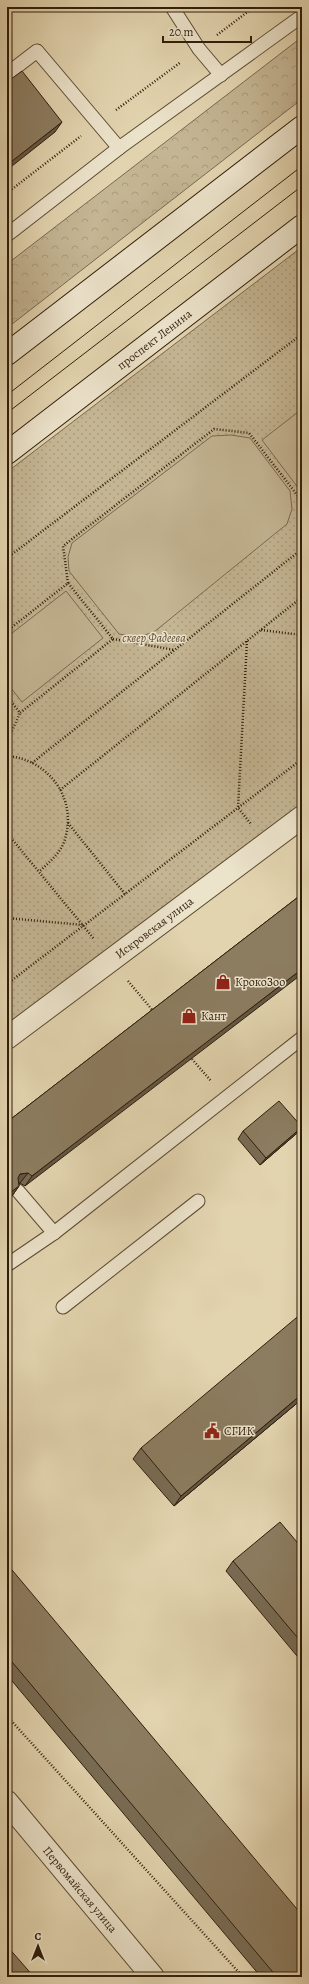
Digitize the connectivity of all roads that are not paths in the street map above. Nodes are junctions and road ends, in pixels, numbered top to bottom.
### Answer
1 (172, 7) edge
2 (302, 16) edge
3 (7, 74) edge
4 (221, 75) junction
5 (302, 127) edge
6 (119, 148) junction
7 (302, 226) edge
8 (7, 235) edge
9 (7, 354) edge
10 (7, 453) edge
11 (302, 817) edge
12 (7, 1038) edge
13 (302, 1038) edge
14 (18, 1191) edge
15 (198, 1202) dead end
16 (54, 1233) junction
17 (7, 1265) edge
18 (63, 1307) dead end
19 (7, 1802) edge
20 (153, 1977) edge

1 - 4 lane
2 - 4 lane
3 - 6 lane
4 - 6 lane
5 - 9 main road
6 - 8 lane
7 - 10 main road, проспект Ленина
11 - 12 main road, Искровская улица
13 - 16 lane
14 - 16 lane
15 - 18 lane
16 - 17 lane
19 - 20 main road, Первомайская улица

